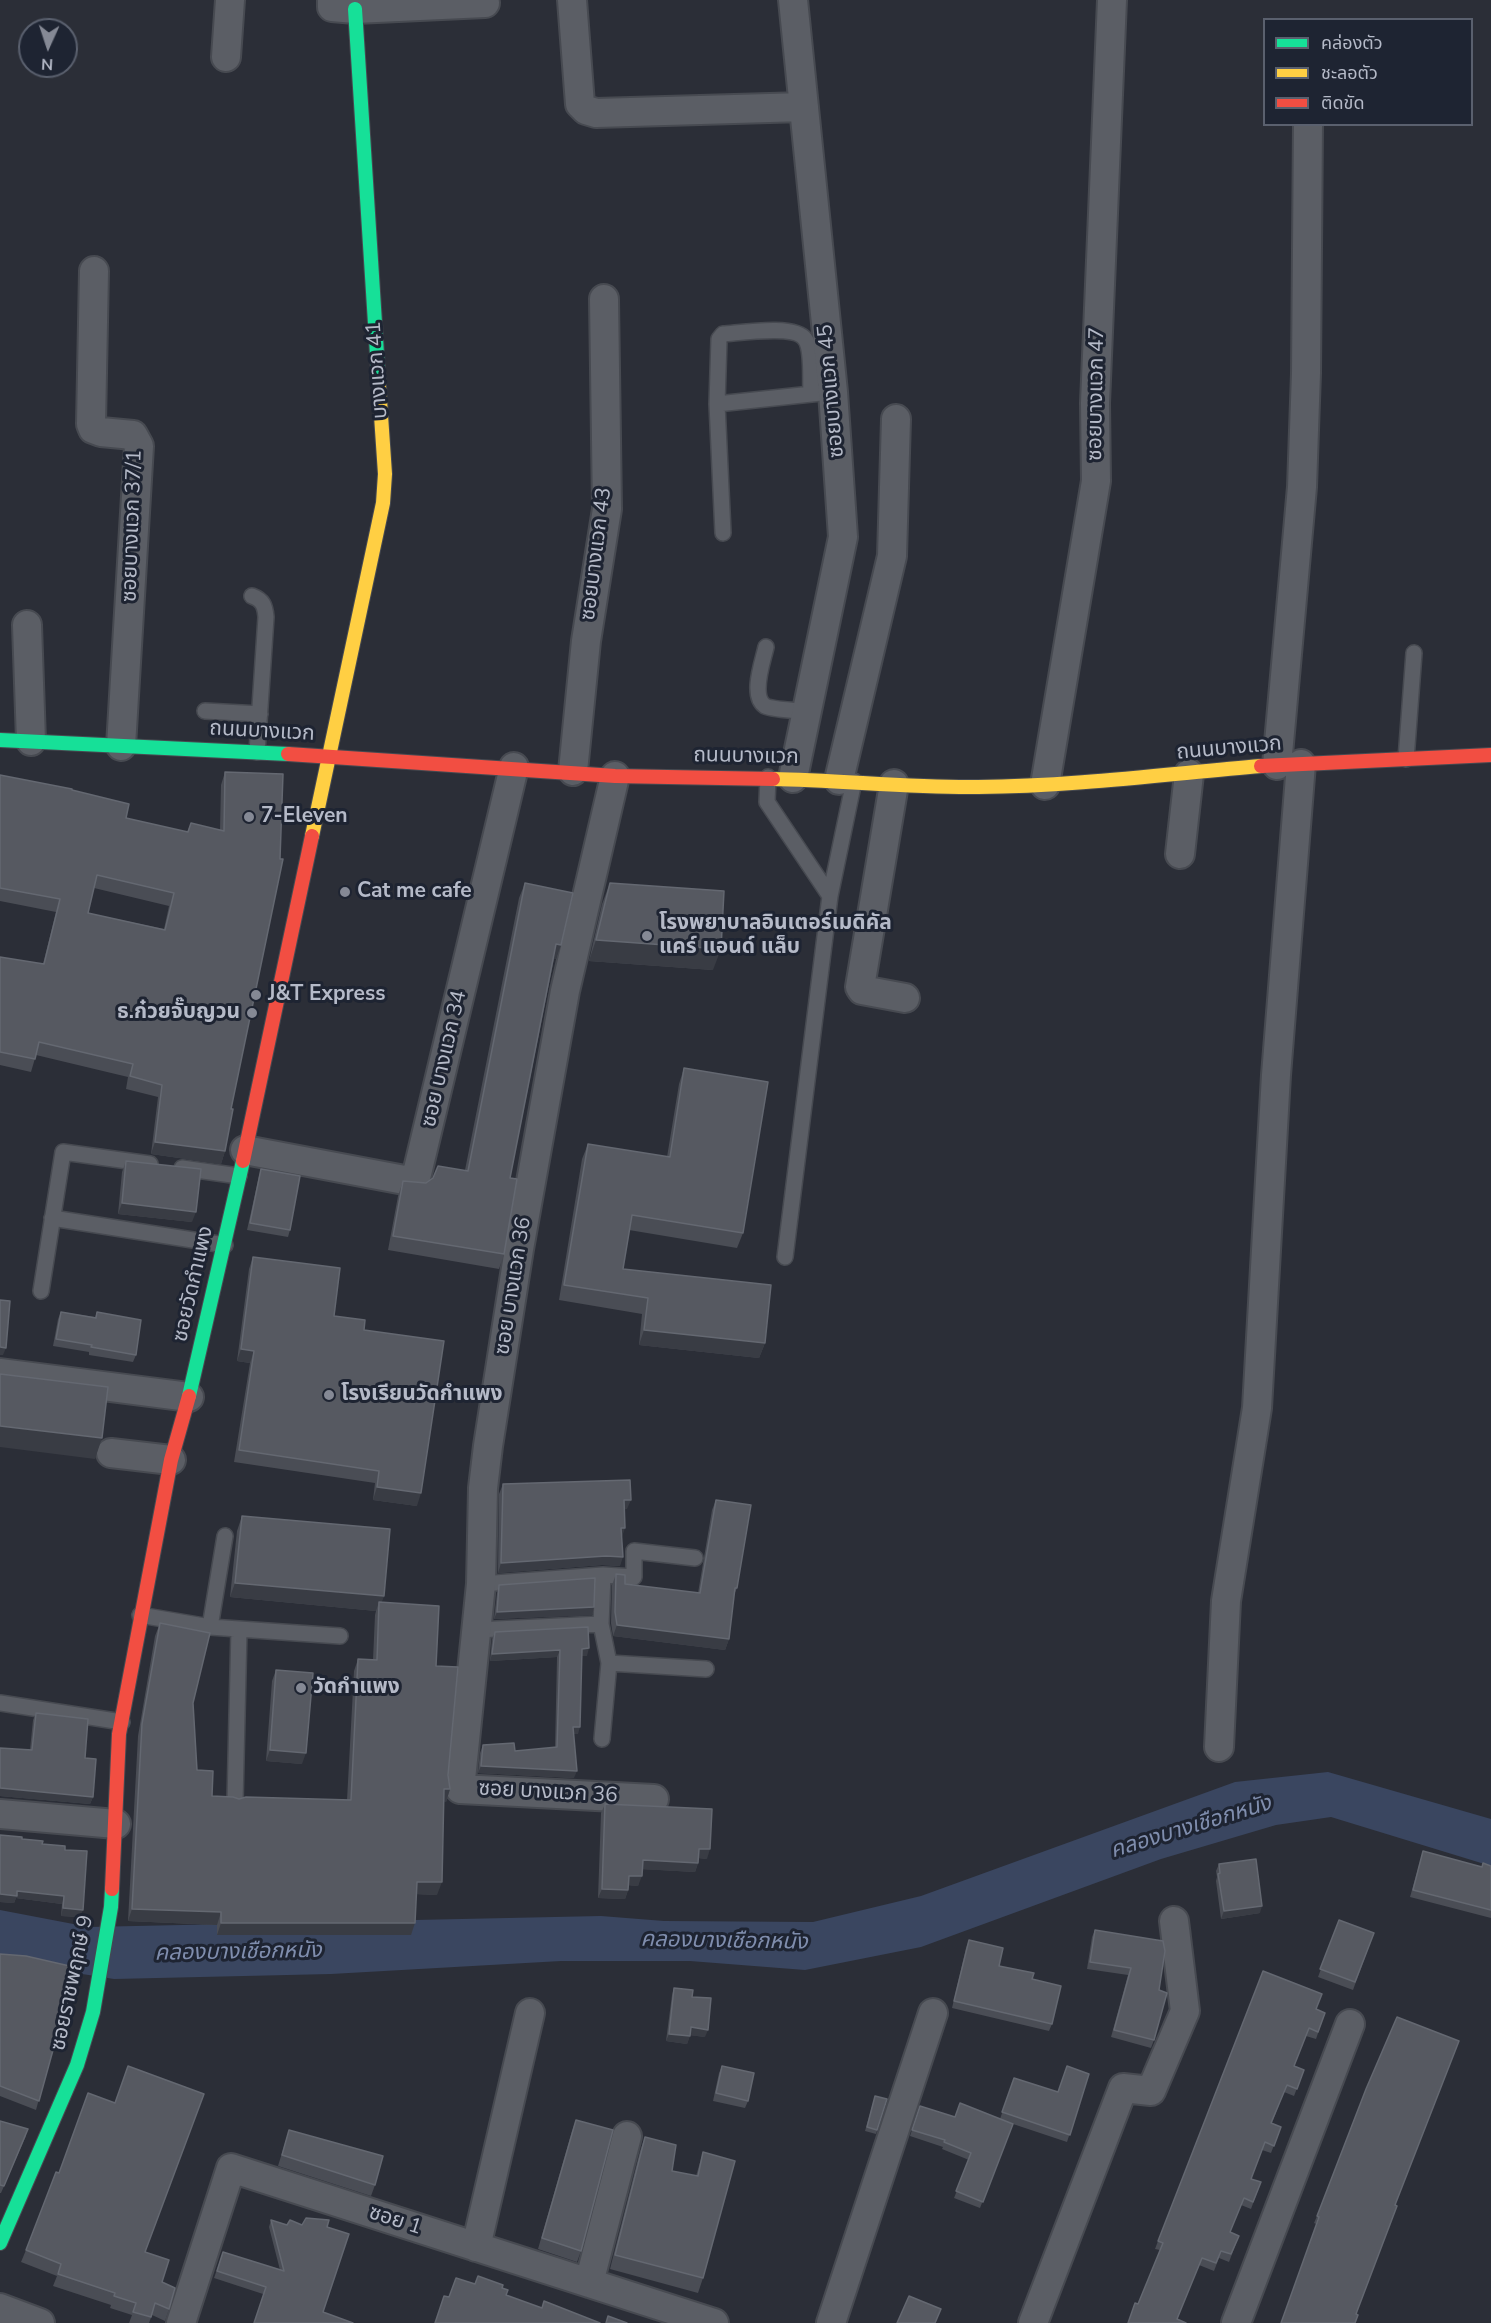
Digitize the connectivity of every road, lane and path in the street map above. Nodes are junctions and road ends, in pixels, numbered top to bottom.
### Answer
1 (230, 0) edge
2 (572, 0) edge
3 (793, 0) edge
4 (1112, 0) edge
5 (485, 3) dead end
6 (344, 4) edge
7 (226, 57) dead end
8 (804, 107) junction
9 (1308, 126) edge
10 (94, 271) dead end
11 (604, 299) dead end
12 (822, 393) junction
13 (717, 404) junction
14 (896, 419) dead end
15 (723, 533) dead end
16 (252, 596) dead end
17 (27, 625) dead end
18 (766, 647) dead end
19 (1414, 652) dead end
20 (205, 711) dead end
21 (807, 712) junction
22 (260, 714) junction
23 (0, 740) edge
24 (31, 741) junction
25 (121, 746) junction
26 (257, 752) junction
27 (1491, 755) edge
28 (329, 756) junction
29 (1406, 759) junction
30 (1289, 765) junction
31 (514, 767) junction
32 (573, 771) junction
33 (1189, 774) junction
34 (615, 776) junction
35 (780, 778) junction
36 (846, 780) junction
37 (894, 784) junction
38 (1045, 785) junction
39 (1180, 854) dead end
40 (830, 896) junction
41 (905, 998) dead end
42 (242, 1163) junction
43 (52, 1218) junction
44 (225, 1245) junction
45 (784, 1257) dead end
46 (42, 1291) dead end
47 (0, 1373) edge
48 (189, 1397) junction
49 (111, 1453) dead end
50 (171, 1460) junction
51 (225, 1536) dead end
52 (695, 1558) dead end
53 (603, 1575) junction
54 (481, 1584) junction
55 (140, 1615) junction
56 (601, 1624) junction
57 (210, 1627) junction
58 (239, 1629) junction
59 (476, 1630) junction
60 (340, 1636) dead end
61 (609, 1664) junction
62 (706, 1669) dead end
63 (0, 1703) edge
64 (122, 1722) junction
65 (602, 1739) dead end
66 (1219, 1748) dead end
67 (654, 1799) dead end
68 (235, 1802) edge
69 (0, 1814) edge
70 (116, 1824) junction
71 (1174, 1921) dead end
72 (530, 2013) dead end
73 (933, 2013) dead end
74 (1350, 2024) dead end
75 (627, 2136) dead end
76 (0, 2243) edge
77 (476, 2247) junction
78 (589, 2283) junction
79 (0, 2308) edge
80 (40, 2323) edge
81 (180, 2323) edge
82 (714, 2323) edge
83 (831, 2323) edge
84 (1034, 2323) edge
85 (1236, 2323) edge

1 - 7 street
2 - 8 street
3 - 8 street, ซอยบางแวก 45
4 - 38 street, ซอยบางแวก 47
5 - 6 street
6 - 28 street, บางแวก 41
8 - 12 street, ซอยบางแวก 45
9 - 30 street
10 - 25 street, ซอยบางแวก 37/1
11 - 32 street, ซอยบางแวก 43
12 - 13 lane
12 - 13 lane
12 - 21 street, ซอยบางแวก 45
13 - 15 lane
14 - 36 street
16 - 22 lane
17 - 24 street
18 - 21 lane
19 - 29 lane
20 - 22 lane
21 - 35 street, ซอยบางแวก 45
22 - 26 lane
23 - 24 street, ถนนบางแวก
24 - 25 street, ถนนบางแวก
25 - 26 street, ถนนบางแวก
26 - 28 street, ถนนบางแวก
27 - 29 street, ถนนบางแวก
28 - 31 street, ถนนบางแวก
28 - 42 street, ซอยวัดกำแพง
29 - 30 street, ถนนบางแวก
30 - 33 street, ถนนบางแวก
30 - 66 street
31 - 32 street, ถนนบางแวก
31 - 42 street, ซอย บางแวก 34
32 - 34 street, ถนนบางแวก
33 - 38 street, ถนนบางแวก
33 - 39 street
34 - 35 street, ถนนบางแวก
34 - 54 street, ซอย บางแวก 36
35 - 36 street, ถนนบางแวก
35 - 40 lane
36 - 37 street, ถนนบางแวก
36 - 40 lane
37 - 38 street, ถนนบางแวก
37 - 41 street
40 - 45 lane
42 - 43 lane
42 - 44 street, ซอยวัดกำแพง
43 - 44 lane
43 - 46 lane
44 - 48 street, ซอยวัดกำแพง
47 - 48 street
48 - 50 street, ซอยวัดกำแพง
49 - 50 street
50 - 55 street, ซอยวัดกำแพง
51 - 57 lane
52 - 53 lane
53 - 54 lane
53 - 56 lane
54 - 59 street, ซอย บางแวก 36
55 - 57 lane
55 - 64 street, ซอยวัดกำแพง
56 - 59 lane
56 - 61 lane
57 - 58 lane
58 - 60 lane
58 - 68 lane
59 - 67 street, ซอย บางแวก 36
61 - 62 lane
61 - 65 lane
63 - 64 lane
64 - 70 street, ซอยวัดกำแพง
69 - 70 street
70 - 76 street, ซอยราชพฤกษ์ 9
71 - 84 street
72 - 77 street
73 - 83 street
74 - 85 street
75 - 78 street
77 - 78 street, ซอย 1
77 - 81 street, ซอย 1
78 - 82 street, ซอย 1
79 - 80 street

